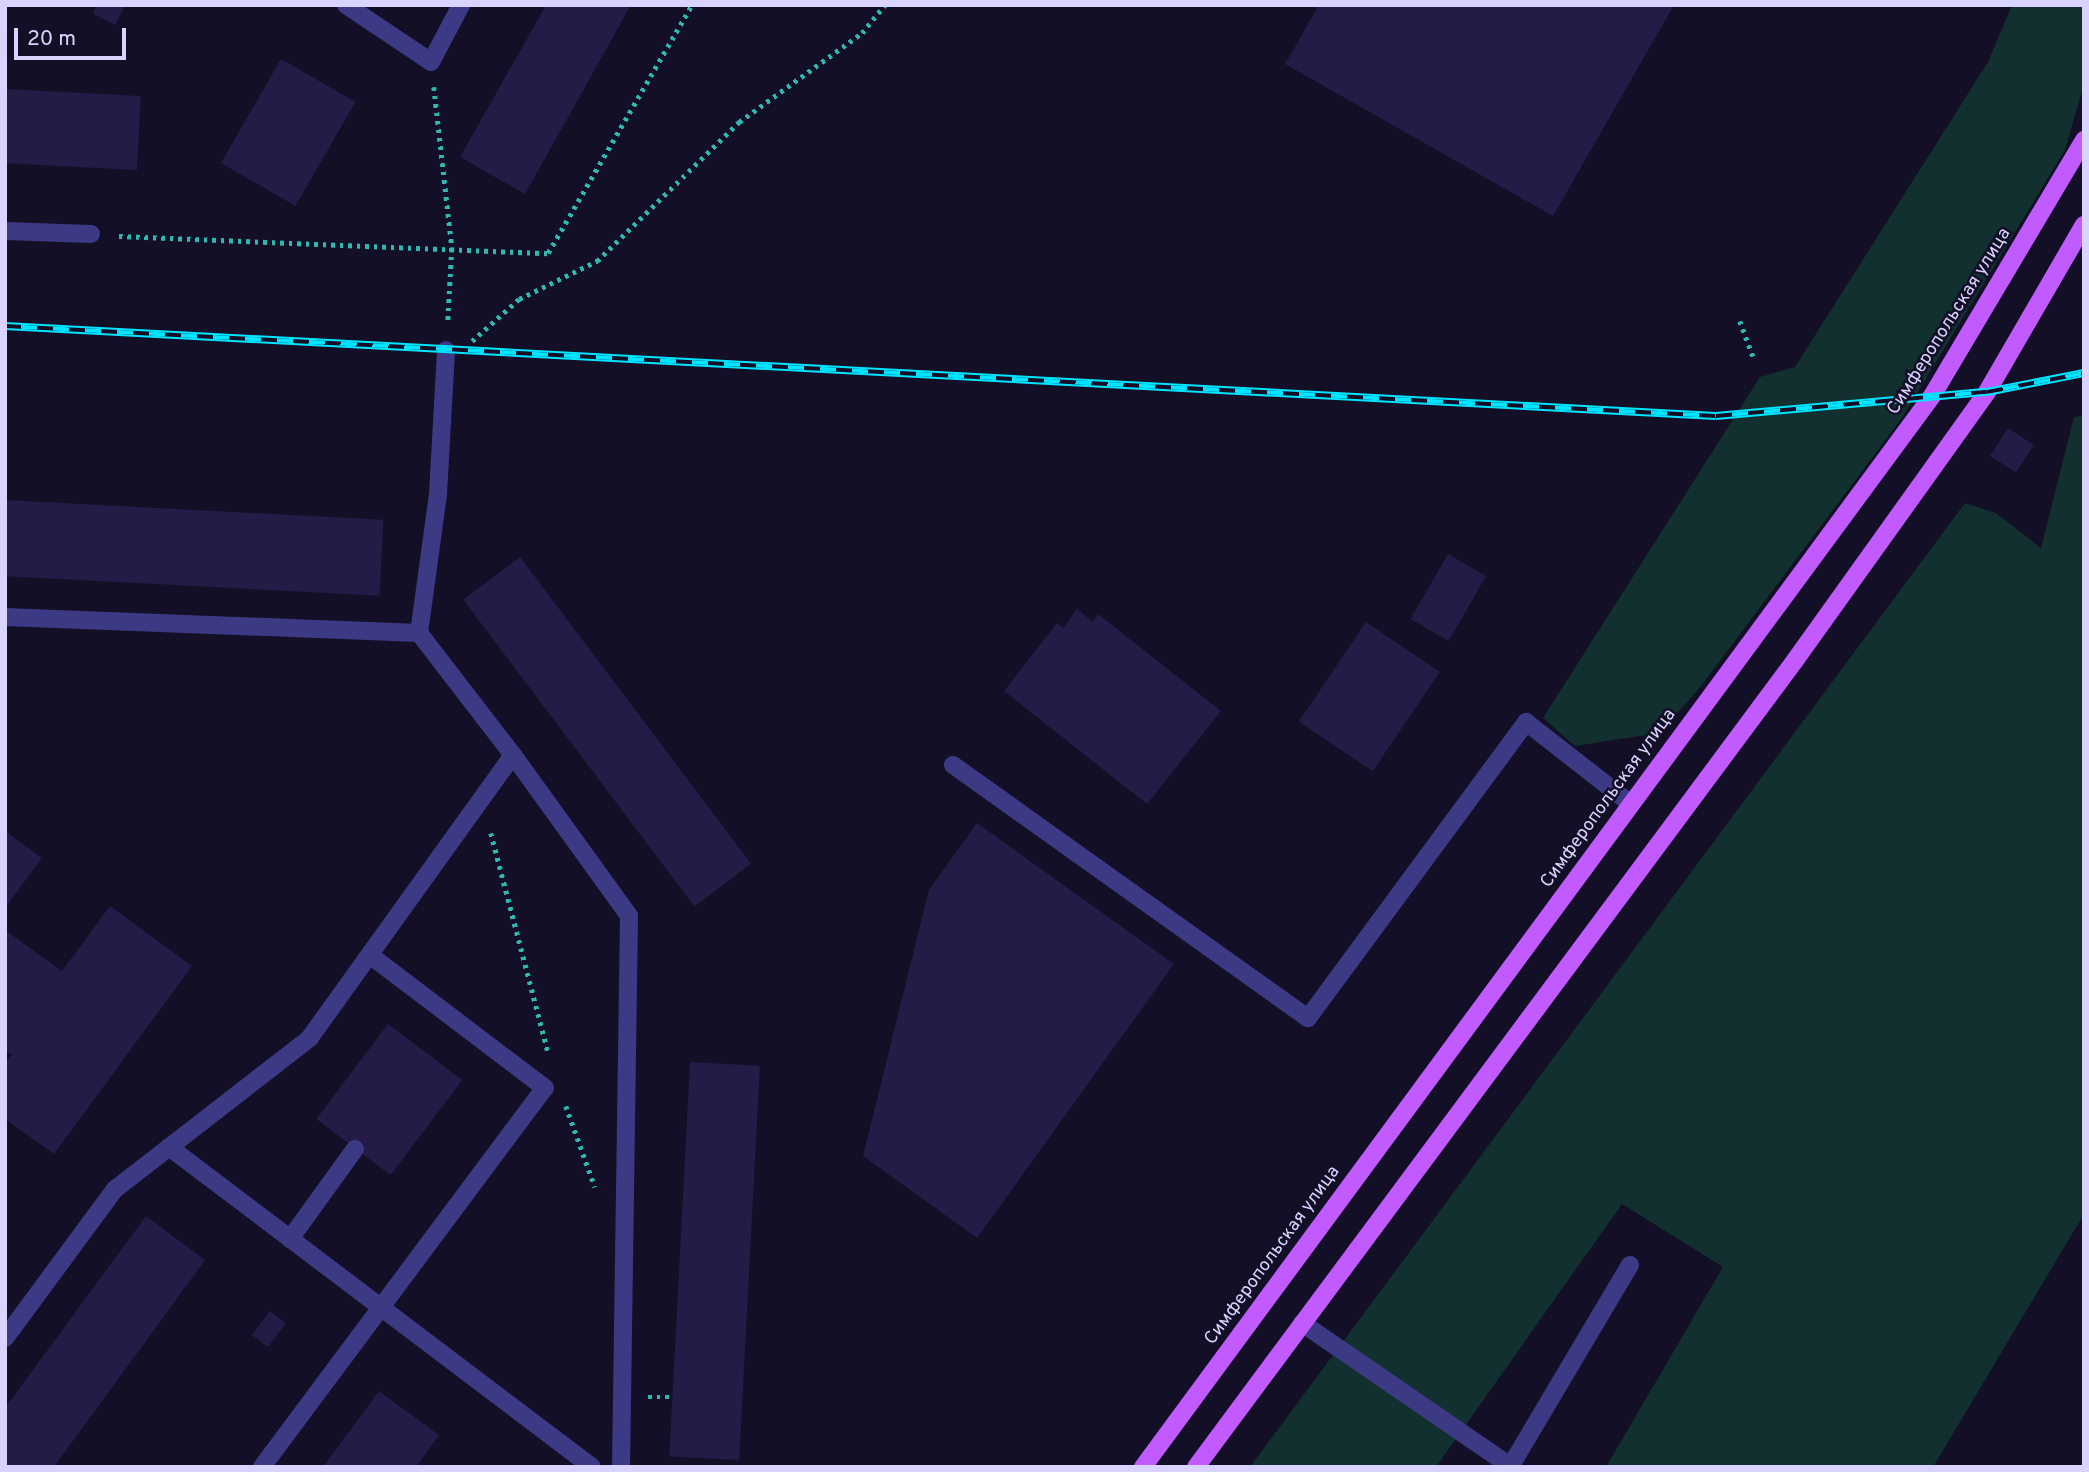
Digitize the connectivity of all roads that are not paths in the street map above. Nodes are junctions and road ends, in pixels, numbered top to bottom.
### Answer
1 (346, 5) edge
2 (461, 5) edge
3 (2084, 140) edge
4 (2084, 225) edge
5 (5, 231) edge
6 (91, 234) road end
7 (454, 351) road end
8 (5, 617) edge
9 (419, 633) junction
10 (513, 755) junction
11 (953, 765) dead end
12 (1631, 804) junction
13 (370, 955) junction
14 (169, 1147) junction
15 (355, 1149) dead end
16 (290, 1239) junction
17 (1630, 1265) dead end
18 (380, 1305) junction
19 (1302, 1323) junction
20 (5, 1338) edge
21 (1510, 1466) edge
22 (262, 1467) edge
23 (592, 1467) edge
24 (621, 1467) edge
25 (1143, 1467) edge
26 (1196, 1467) edge

1 - 2 lane
3 - 12 main road, Симферопольская улица
4 - 19 main road
5 - 6 lane
7 - 9 lane
8 - 9 lane
9 - 10 lane
10 - 13 lane
10 - 24 lane
11 - 12 lane
12 - 25 main road, Симферопольская улица
13 - 14 lane
13 - 18 lane
14 - 16 lane
14 - 20 lane
15 - 16 lane
16 - 18 lane
17 - 21 lane
18 - 22 lane
18 - 23 lane
19 - 21 lane
19 - 26 main road

